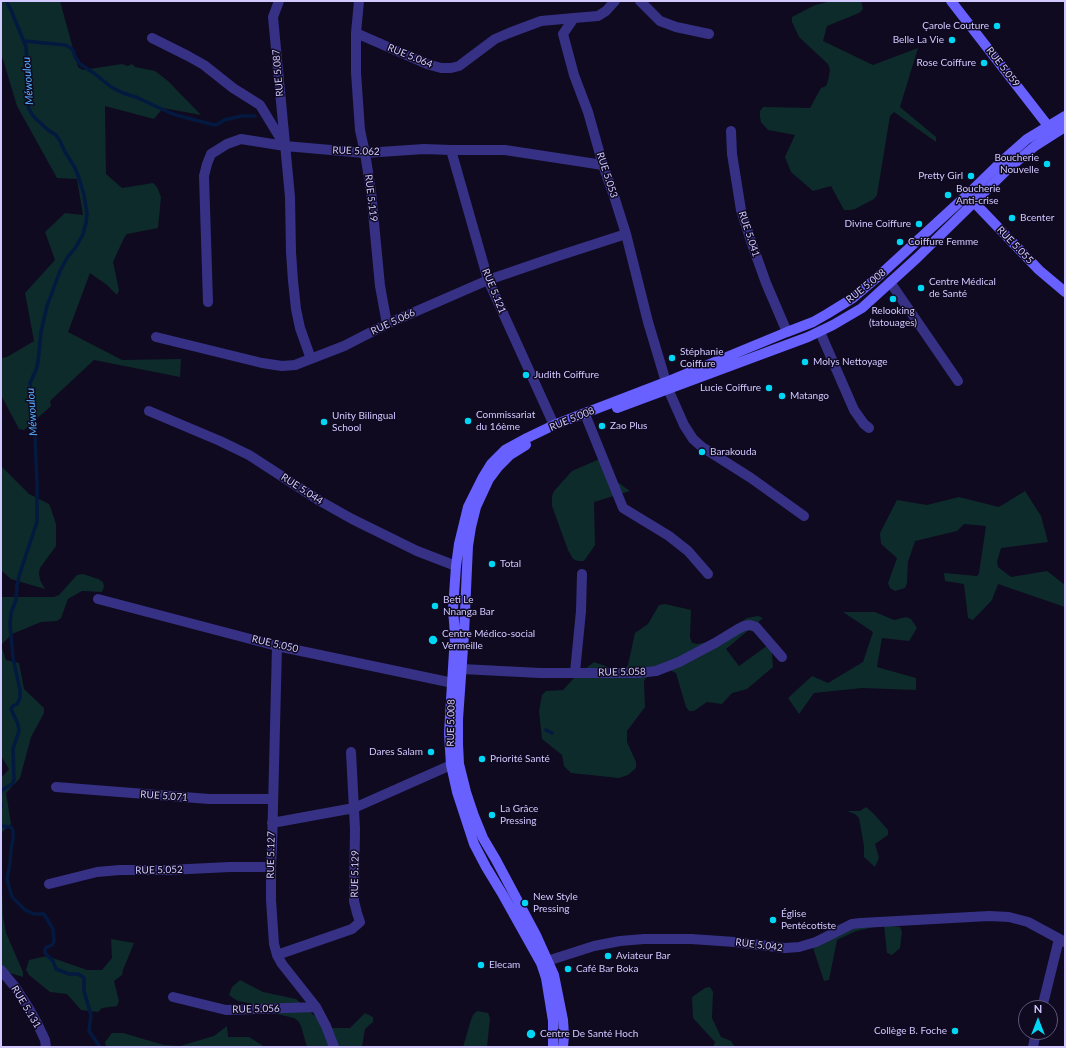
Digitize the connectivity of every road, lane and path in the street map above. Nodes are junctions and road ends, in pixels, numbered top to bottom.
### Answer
1 (279, 1) edge
2 (359, 1) edge
3 (615, 1) edge
4 (640, 1) edge
5 (950, 1) edge
6 (574, 18) junction
7 (356, 33) junction
8 (709, 34) dead end
9 (152, 38) dead end
10 (1065, 116) edge
11 (1065, 127) edge
12 (1052, 130) junction
13 (731, 131) dead end
14 (285, 146) junction
15 (451, 150) junction
16 (365, 153) junction
17 (603, 165) junction
18 (970, 199) junction
19 (626, 234) junction
20 (488, 280) junction
21 (890, 282) junction
22 (1065, 292) edge
23 (208, 302) dead end
24 (387, 324) junction
25 (787, 332) junction
26 (820, 332) junction
27 (156, 337) dead end
28 (311, 359) junction
29 (958, 381) dead end
30 (667, 385) junction
31 (149, 411) dead end
32 (587, 419) junction
33 (554, 425) junction
34 (869, 428) dead end
35 (804, 516) dead end
36 (456, 566) junction
37 (582, 574) dead end
38 (708, 574) dead end
39 (98, 599) dead end
40 (277, 646) junction
41 (782, 657) dead end
42 (462, 669) junction
43 (575, 672) junction
44 (452, 683) junction
45 (351, 752) dead end
46 (451, 765) junction
47 (56, 787) dead end
48 (273, 799) junction
49 (354, 808) junction
50 (272, 822) junction
51 (271, 867) junction
52 (49, 884) dead end
53 (1062, 940) edge
54 (277, 955) junction
55 (544, 962) junction
56 (1, 970) edge
57 (174, 997) dead end
58 (1044, 1000) edge
59 (316, 1008) junction
60 (46, 1047) edge
61 (334, 1047) edge
62 (553, 1047) edge
63 (563, 1047) edge

1 - 14 street, RUE 5.087
2 - 7 street, RUE 5.119
3 - 6 street
4 - 8 street
5 - 12 main road, RUE 5.059
6 - 7 street, RUE 5.064
6 - 17 street, RUE 5.053
7 - 16 street, RUE 5.119
9 - 14 street
10 - 12 main road, RUE 5.008
11 - 12 main road, RUE 5.008
12 - 18 main road, RUE 5.008
13 - 25 street, RUE 5.041
14 - 16 street, RUE 5.062
14 - 23 street
14 - 28 street, RUE 5.087
15 - 16 street, RUE 5.062
15 - 17 street, RUE 5.062
15 - 20 street, RUE 5.121
16 - 24 street, RUE 5.119
17 - 19 street, RUE 5.053
18 - 21 main road, RUE 5.008
18 - 22 main road, RUE 5.055
18 - 25 main road, RUE 5.008
19 - 20 street, RUE 5.066
19 - 30 street, RUE 5.053
20 - 24 street, RUE 5.066
20 - 33 street, RUE 5.121
21 - 26 main road, RUE 5.008
21 - 29 street
24 - 28 street, RUE 5.066
25 - 30 main road, RUE 5.008
26 - 30 main road, RUE 5.008
26 - 34 street
27 - 28 street, RUE 5.066
30 - 32 main road, RUE 5.008
30 - 33 main road, RUE 5.008
30 - 35 street, RUE 5.053
31 - 36 street, RUE 5.044
32 - 38 street
32 - 42 main road, RUE 5.008
33 - 36 main road, RUE 5.008
36 - 44 main road, RUE 5.008
37 - 43 street
39 - 40 street, RUE 5.050
40 - 44 street, RUE 5.050
40 - 48 street, RUE 5.127
41 - 43 street, RUE 5.058
42 - 43 street, RUE 5.058
42 - 55 main road, RUE 5.008
44 - 46 main road, RUE 5.008
45 - 49 street, RUE 5.129
46 - 49 street
46 - 55 main road, RUE 5.008
47 - 48 street, RUE 5.071
48 - 50 street, RUE 5.127
49 - 50 street
49 - 54 street, RUE 5.129
50 - 51 street, RUE 5.127
51 - 52 street, RUE 5.052
51 - 54 street, RUE 5.127
53 - 55 street, RUE 5.042
53 - 58 street
54 - 59 street, RUE 5.127
55 - 62 main road, RUE 5.008
55 - 63 main road, RUE 5.008
56 - 60 street, RUE 5.131
57 - 59 street, RUE 5.056
59 - 61 street, RUE 5.127

